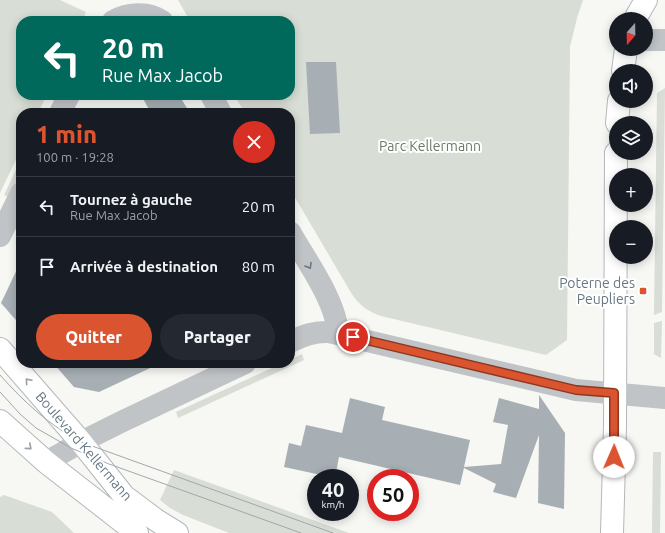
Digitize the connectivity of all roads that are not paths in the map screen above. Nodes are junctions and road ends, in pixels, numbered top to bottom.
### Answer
1 (630, 0) edge
2 (646, 0) edge
3 (628, 12) edge
4 (639, 12) edge
5 (121, 16) edge
6 (150, 16) edge
7 (653, 40) edge
8 (665, 40) edge
9 (616, 160) edge
10 (16, 203) edge
11 (0, 236) edge
12 (295, 241) edge
13 (338, 333) junction
14 (295, 340) edge
15 (0, 349) edge
16 (16, 367) edge
17 (17, 368) edge
18 (235, 368) edge
19 (614, 393) junction
20 (665, 398) edge
21 (0, 420) edge
22 (81, 442) junction
23 (46, 462) junction
24 (137, 533) edge
25 (177, 533) edge
26 (612, 533) edge

1 - 3 main road
2 - 4 main road
5 - 6 street
7 - 8 street
9 - 19 main road
10 - 11 street
12 -> 13 street
13 - 14 street
13 - 19 street
16 -> 15 main road, Boulevard Kellermann
22 -> 17 main road, Boulevard Kellermann
18 - 22 street
19 - 20 street
19 - 26 main road
21 -> 23 main road, Boulevard Kellermann
22 - 23 street
22 - 25 main road, Boulevard Kellermann
23 - 24 main road, Boulevard Kellermann

